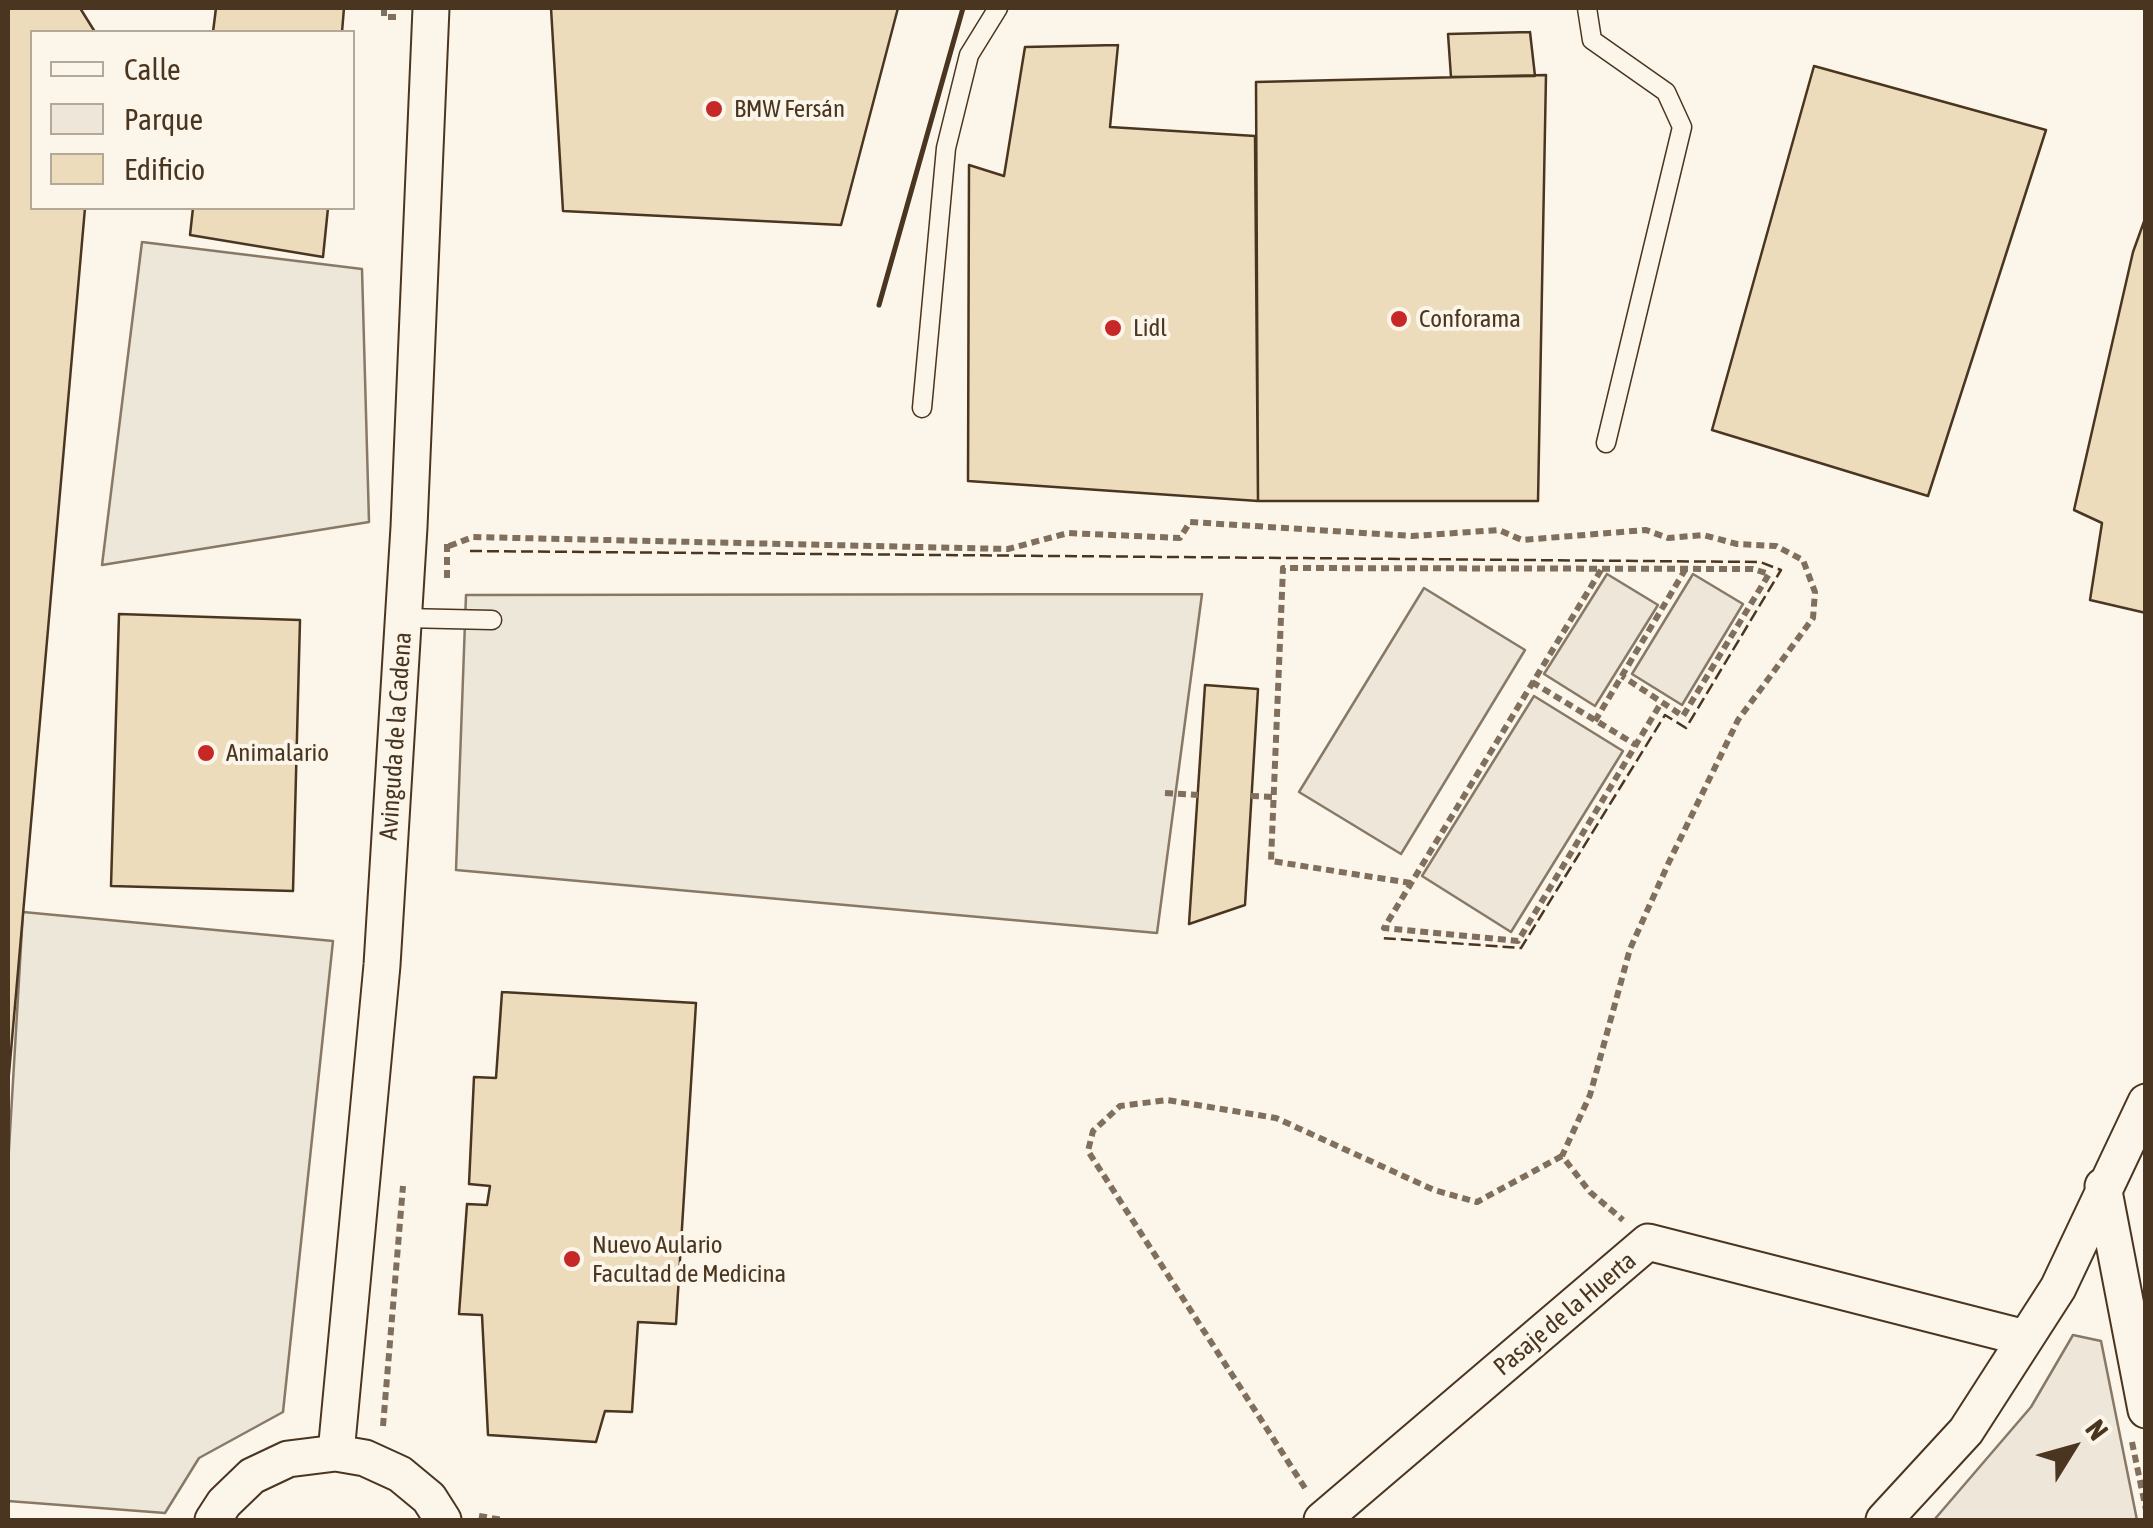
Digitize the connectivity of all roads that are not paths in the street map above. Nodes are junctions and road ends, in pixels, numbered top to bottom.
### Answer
1 (998, 8) edge
2 (1587, 8) edge
3 (433, 11) edge
4 (922, 408) dead end
5 (1606, 443) dead end
6 (404, 618) junction
7 (492, 620) dead end
8 (2146, 1102) edge
9 (2103, 1186) junction
10 (2025, 1338) junction
11 (2146, 1410) edge
12 (336, 1453) junction
13 (456, 1512) edge
14 (213, 1520) edge
15 (1323, 1520) edge
16 (1884, 1520) edge

1 - 4 lane
2 - 5 lane
3 - 6 street, Avinguda de la Cadena
6 - 7 lane
6 - 12 street, Avinguda de la Cadena
8 - 9 street
9 - 10 street
9 - 11 street
10 - 15 street, Pasaje de la Huerta
10 - 16 street
12 - 13 street
12 - 14 street

